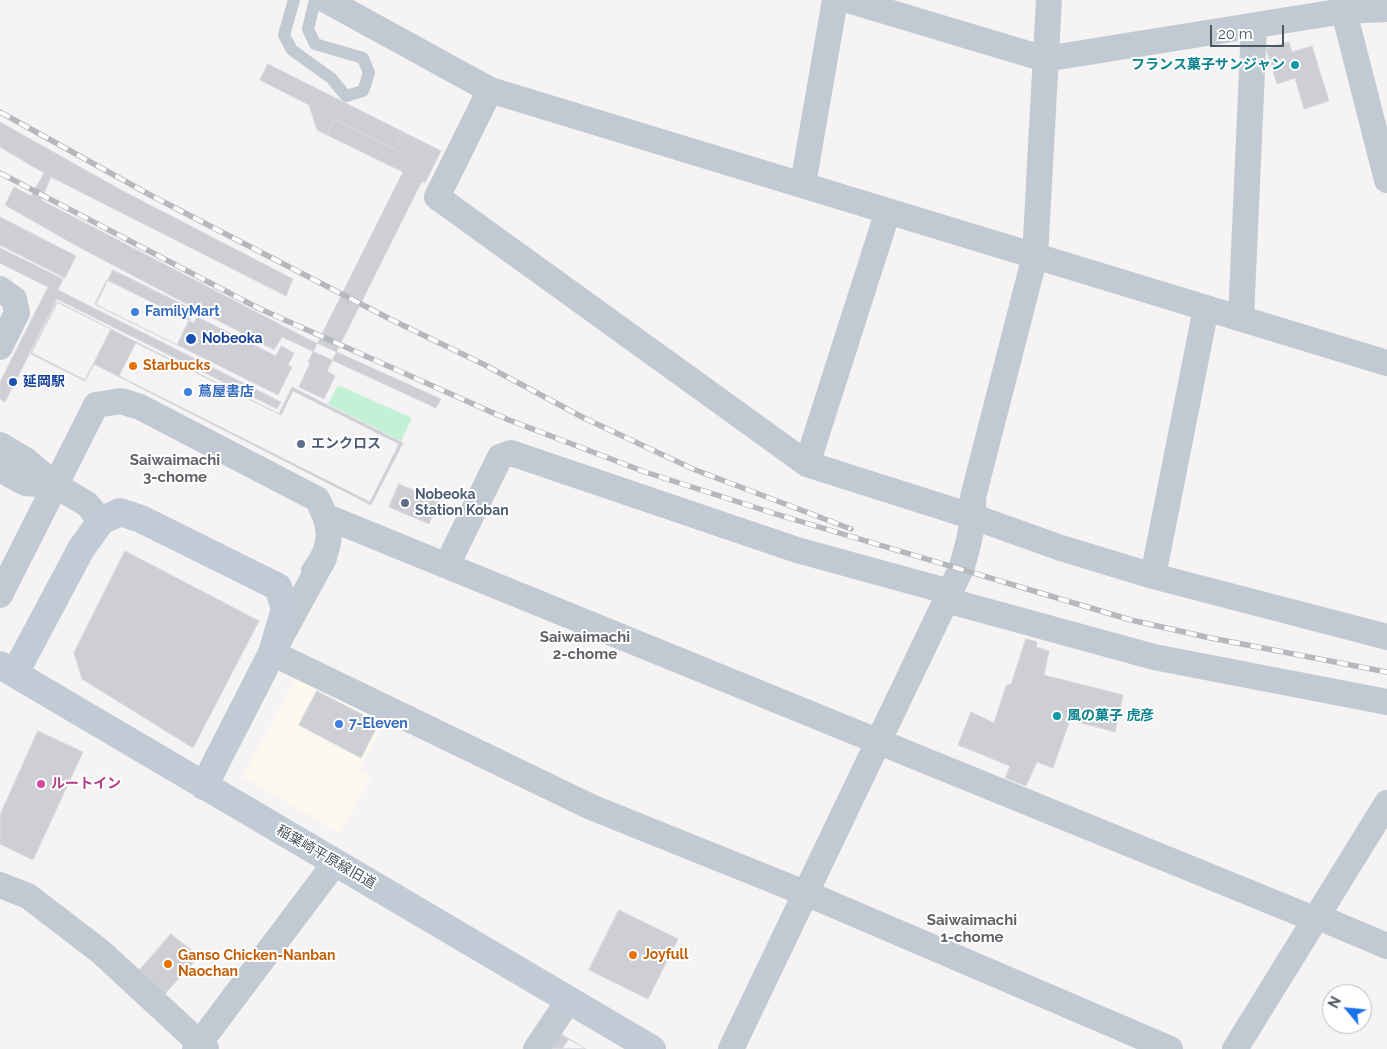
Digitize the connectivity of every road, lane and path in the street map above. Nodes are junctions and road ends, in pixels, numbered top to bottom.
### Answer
1 (294, 0) edge
2 (315, 0) edge
3 (326, 0) edge
4 (835, 0) edge
5 (848, 0) edge
6 (1048, 0) edge
7 (1343, 6) edge
8 (1387, 9) edge
9 (1254, 26) junction
10 (1045, 59) junction
11 (490, 90) junction
12 (1387, 180) edge
13 (802, 184) junction
14 (888, 211) junction
15 (1035, 256) junction
16 (0, 289) edge
17 (1206, 308) junction
18 (1242, 318) junction
19 (0, 347) edge
20 (1387, 363) edge
21 (0, 445) edge
22 (807, 464) junction
23 (0, 469) edge
24 (55, 486) junction
25 (974, 517) junction
26 (327, 518) junction
27 (101, 521) junction
28 (324, 558) junction
29 (447, 565) junction
30 (1153, 576) junction
31 (278, 587) junction
32 (0, 595) edge
33 (948, 596) junction
34 (1387, 637) edge
35 (272, 653) junction
36 (7, 669) edge
37 (1387, 702) edge
38 (878, 741) junction
39 (204, 786) junction
40 (1387, 803) edge
41 (335, 863) junction
42 (0, 885) edge
43 (805, 895) junction
44 (1315, 917) junction
45 (1387, 946) edge
46 (569, 1000) junction
47 (201, 1047) edge
48 (536, 1049) edge
49 (652, 1049) edge
50 (731, 1049) edge
51 (1170, 1049) edge
52 (1235, 1049) edge

1 - 2 lane
3 - 11 street
4 - 13 street
5 - 10 street
6 - 10 street
7 - 8 street
7 - 9 street
7 - 12 street
9 - 10 street
9 - 18 street
10 - 15 street
11 - 13 street
11 - 22 street
13 - 14 street
14 - 15 street
14 - 22 street
15 - 17 street
15 - 25 street
16 - 19 street
17 - 18 street
17 - 30 street
18 - 20 street
21 - 24 street
22 - 25 street
23 - 24 street
24 - 26 street
24 - 27 street
24 - 32 street
25 - 30 street
25 - 33 street
26 - 28 street
26 - 29 street
27 - 31 street
27 - 36 street
28 - 31 street
28 - 35 street
29 - 33 street
29 - 38 street
30 - 34 street
31 - 35 street
33 - 37 street
33 - 38 street
35 - 39 street
35 - 43 street
36 - 39 street, 稲葉崎平原線旧道
38 - 43 street
38 - 44 street
39 - 41 street, 稲葉崎平原線旧道
40 - 44 street
41 - 46 street, 稲葉崎平原線旧道
41 - 47 street
42 - 47 street
43 - 50 street
43 - 51 street
44 - 45 street
44 - 52 street
46 - 48 street
46 - 49 street, 稲葉崎平原線旧道

